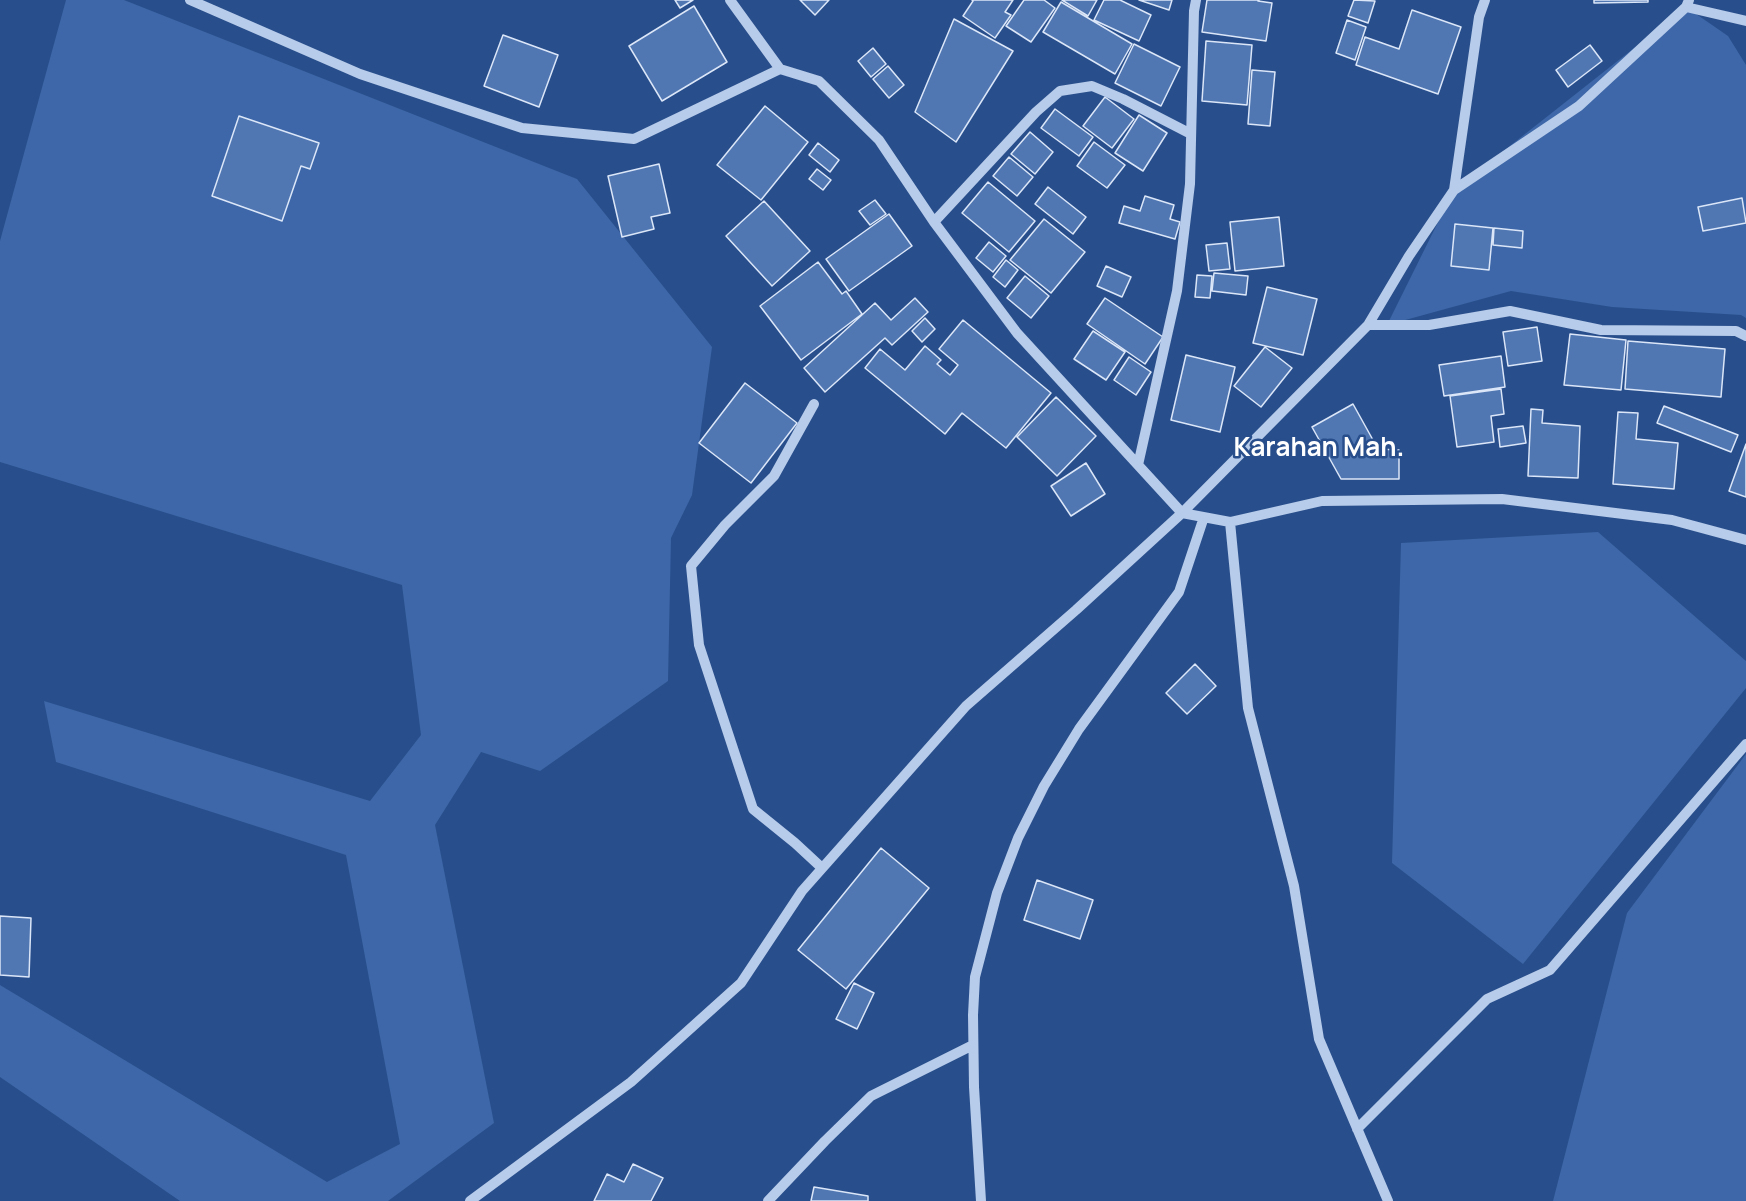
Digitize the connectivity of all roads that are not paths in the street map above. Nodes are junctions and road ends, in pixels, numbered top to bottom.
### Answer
1 (190, 0) edge
2 (730, 0) edge
3 (1196, 0) edge
4 (1485, 0) edge
5 (1687, 4) edge
6 (1746, 21) edge
7 (780, 69) junction
8 (1191, 134) junction
9 (1454, 190) junction
10 (934, 222) junction
11 (1368, 325) junction
12 (1746, 336) edge
13 (814, 405) dead end
14 (1138, 465) junction
15 (1182, 513) junction
16 (1204, 517) junction
17 (1230, 522) junction
18 (1746, 540) edge
19 (1746, 744) edge
20 (822, 868) junction
21 (973, 1045) junction
22 (1357, 1129) junction
23 (470, 1201) edge
24 (768, 1201) edge
25 (981, 1201) edge
26 (1388, 1201) edge

1 - 7 street
2 - 7 street
3 - 8 street
4 - 9 street
5 - 6 street
5 - 9 street
7 - 10 street
8 - 10 street
8 - 14 street
9 - 11 street
10 - 14 street
11 - 12 street
11 - 15 street
13 - 20 street
14 - 15 street
15 - 16 street
15 - 20 street
16 - 17 street
16 - 21 street
17 - 18 street
17 - 22 street
19 - 22 street
20 - 23 street
21 - 24 street
21 - 25 street
22 - 26 street

